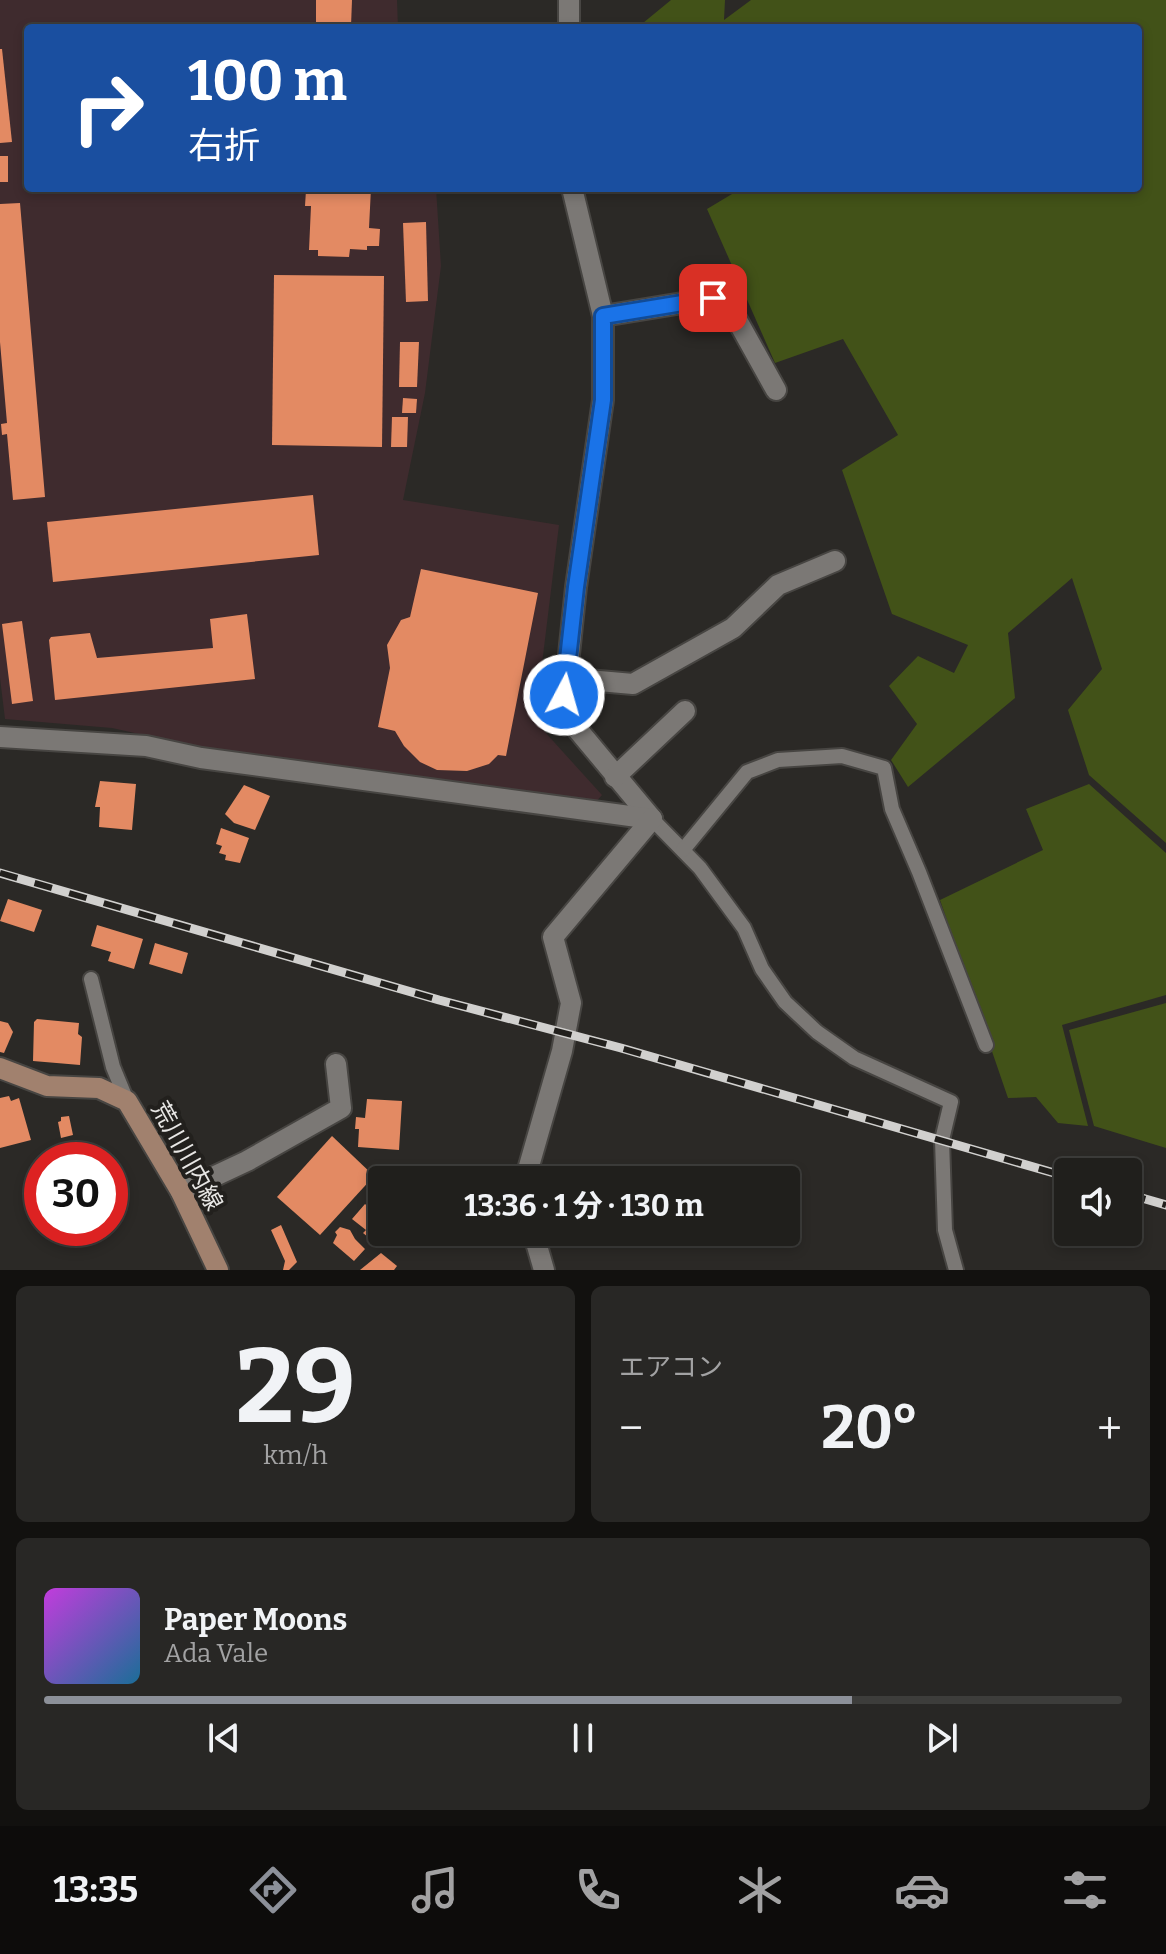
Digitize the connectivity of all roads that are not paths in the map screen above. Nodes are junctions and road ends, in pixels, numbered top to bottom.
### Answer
1 (569, 0) edge
2 (569, 24) edge
3 (573, 192) edge
4 (603, 316) junction
5 (776, 390) dead end
6 (835, 561) dead end
7 (565, 678) junction
8 (685, 711) dead end
9 (0, 737) edge
10 (615, 777) junction
11 (652, 819) junction
12 (683, 850) junction
13 (91, 979) dead end
14 (986, 1045) dead end
15 (336, 1064) dead end
16 (0, 1068) edge
17 (127, 1101) junction
18 (529, 1166) edge
19 (181, 1192) junction
20 (537, 1246) edge
21 (218, 1270) edge
22 (544, 1270) edge
23 (956, 1270) edge

1 - 2 street
3 - 4 street
4 - 5 street
4 - 7 street
6 - 7 street
7 - 10 street
8 - 10 street
9 - 11 street
10 - 11 street
11 - 12 lane
11 - 18 street
12 - 14 lane
12 - 23 lane
13 - 17 lane
15 - 19 street
16 - 17 main road, 荒川川内線
17 - 19 main road, 荒川川内線
19 - 21 main road, 荒川川内線
20 - 22 street

